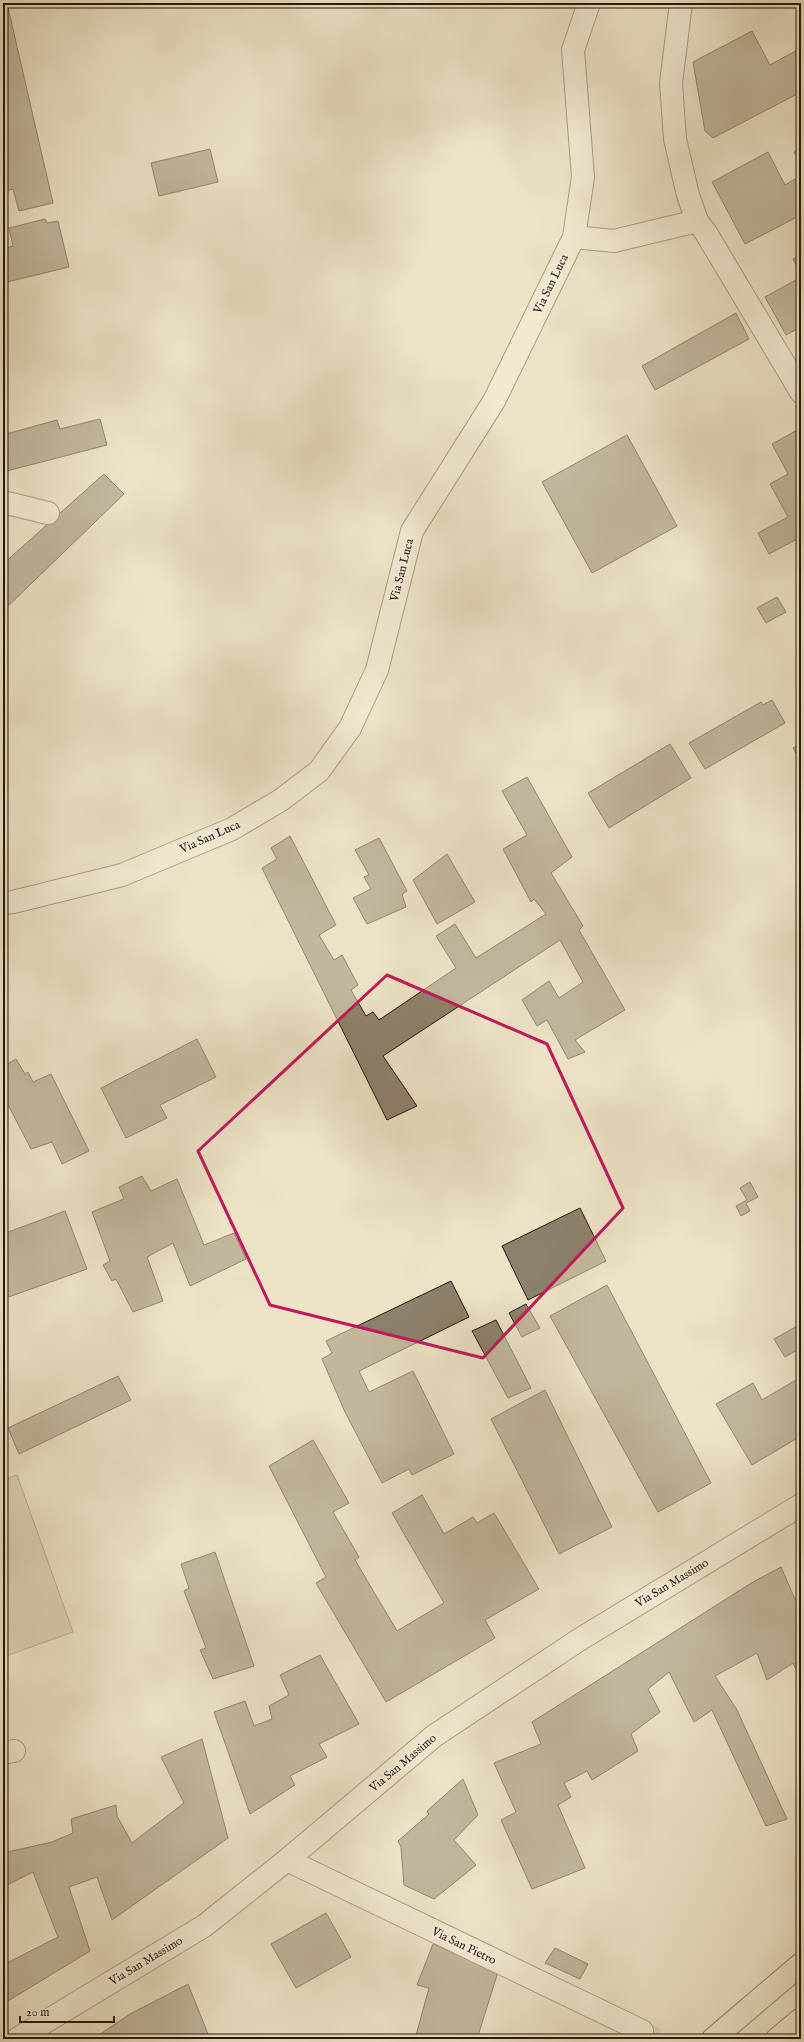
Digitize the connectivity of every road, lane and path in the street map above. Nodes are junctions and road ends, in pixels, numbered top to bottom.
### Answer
1 (589, 3) edge
2 (681, 3) edge
3 (697, 221) junction
4 (574, 237) junction
5 (801, 392) edge
6 (3, 502) edge
7 (48, 513) dead end
8 (3, 903) edge
9 (801, 1505) edge
10 (287, 1860) junction
11 (801, 1964) edge
12 (801, 2018) edge
13 (642, 2031) tunnel mouth
14 (17, 2039) edge
15 (713, 2039) edge
16 (777, 2039) edge

1 - 4 street, Via San Luca
2 - 3 street
3 - 4 street
3 - 5 street
4 - 8 street, Via San Luca
6 - 7 street
9 - 10 street, Via San Massimo
10 - 13 street, Via San Pietro
10 - 14 street, Via San Massimo
11 - 15 highway
12 - 16 highway

